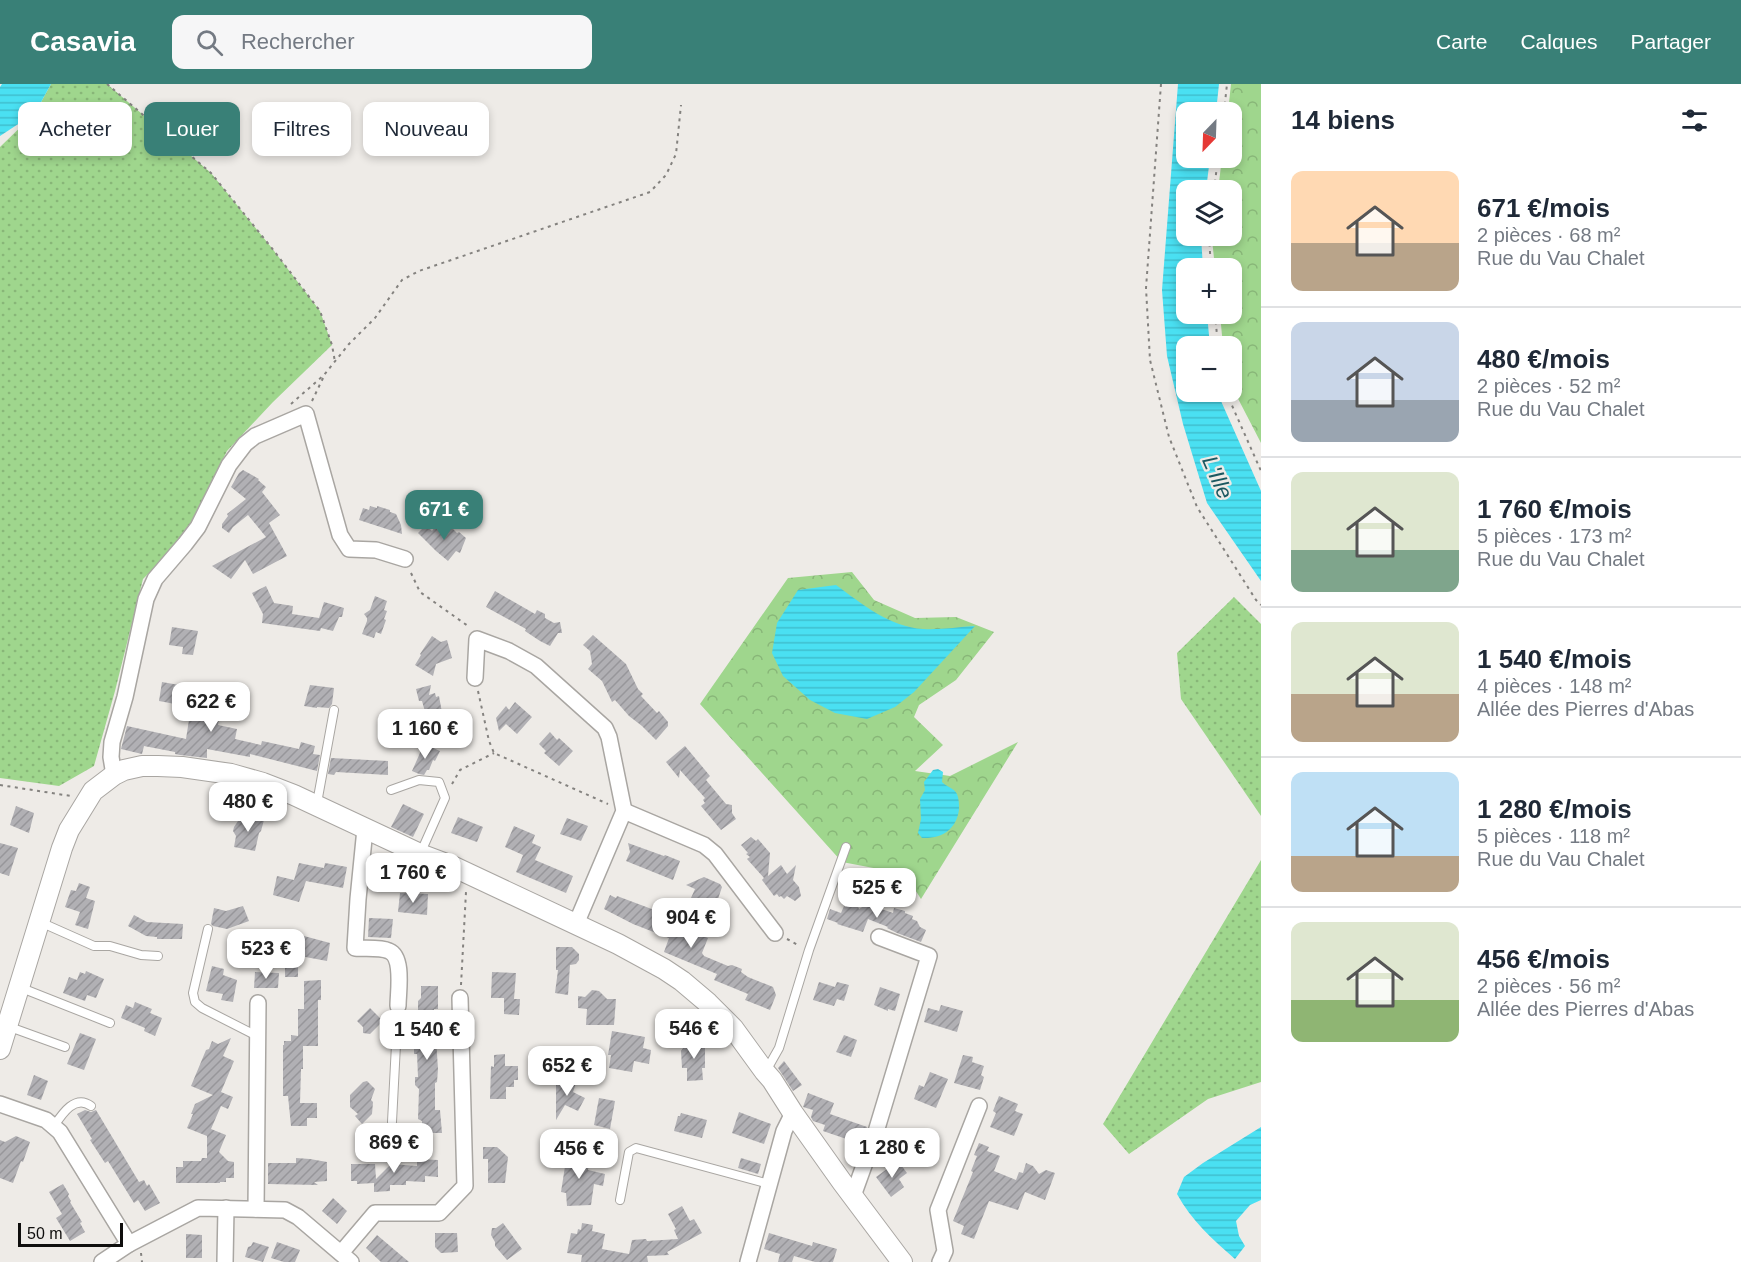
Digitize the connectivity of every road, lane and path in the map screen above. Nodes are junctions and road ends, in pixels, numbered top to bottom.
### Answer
1 (107, 84) edge
2 (1161, 84) edge
3 (1227, 84) edge
4 (1225, 102) edge
5 (681, 105) dead end
6 (335, 362) junction
7 (324, 375) junction
8 (1230, 402) edge
9 (290, 405) dead end
10 (306, 414) junction
11 (1261, 471) edge
12 (405, 559) joint
13 (1261, 605) edge
14 (477, 639) junction
15 (475, 678) joint
16 (334, 710) dead end
17 (494, 753) junction
18 (114, 775) junction
19 (0, 785) edge
20 (391, 790) dead end
21 (444, 798) junction
22 (87, 799) junction
23 (316, 806) junction
24 (624, 812) junction
25 (365, 829) junction
26 (846, 847) dead end
27 (420, 854) junction
28 (469, 874) junction
29 (38, 922) junction
30 (576, 924) junction
31 (208, 929) dead end
32 (775, 933) joint
33 (879, 937) dead end
34 (809, 950) junction
35 (158, 956) dead end
36 (19, 987) junction
37 (460, 998) joint
38 (258, 1004) dead end
39 (398, 1006) joint
40 (110, 1023) dead end
41 (7, 1026) junction
42 (257, 1036) junction
43 (65, 1047) dead end
44 (0, 1049) edge
45 (765, 1072) junction
46 (0, 1104) edge
47 (91, 1106) dead end
48 (979, 1106) dead end
49 (793, 1113) junction
50 (392, 1122) dead end
51 (54, 1126) junction
52 (769, 1184) junction
53 (853, 1196) junction
54 (620, 1200) dead end
55 (226, 1208) junction
56 (256, 1209) junction
57 (129, 1244) junction
58 (346, 1257) edge
59 (102, 1262) edge
60 (225, 1262) edge
61 (748, 1262) edge
62 (902, 1262) edge
63 (940, 1262) edge

1 - 6 path
2 - 13 path
3 - 4 path
5 - 6 path
6 - 7 path
7 - 9 path
7 - 10 path
8 - 11 path
10 - 12 street
10 - 18 street
12 - 14 path
14 - 15 street
14 - 24 street
15 - 17 path
16 - 23 lane
17 - 21 path
17 - 24 path
18 - 22 street
18 - 23 street
19 - 22 path
20 - 21 lane
21 - 27 lane
22 - 29 street
23 - 25 street
24 - 30 street
24 - 32 street
25 - 27 street
25 - 39 street
26 - 34 lane
27 - 28 street
28 - 30 street
28 - 37 path
29 - 35 lane
29 - 36 street
30 - 45 street
31 - 42 lane
32 - 34 path
33 - 53 street
34 - 45 lane
36 - 40 lane
36 - 41 street
37 - 58 street
38 - 42 street
39 - 50 lane
41 - 43 lane
41 - 44 street
42 - 56 street
45 - 49 street
46 - 51 street
47 - 51 lane
48 - 63 street
49 - 52 street
49 - 53 street
51 - 57 street
52 - 54 lane
52 - 61 street
53 - 62 street
55 - 56 street
55 - 57 street
55 - 60 street
56 - 58 street
57 - 59 street

